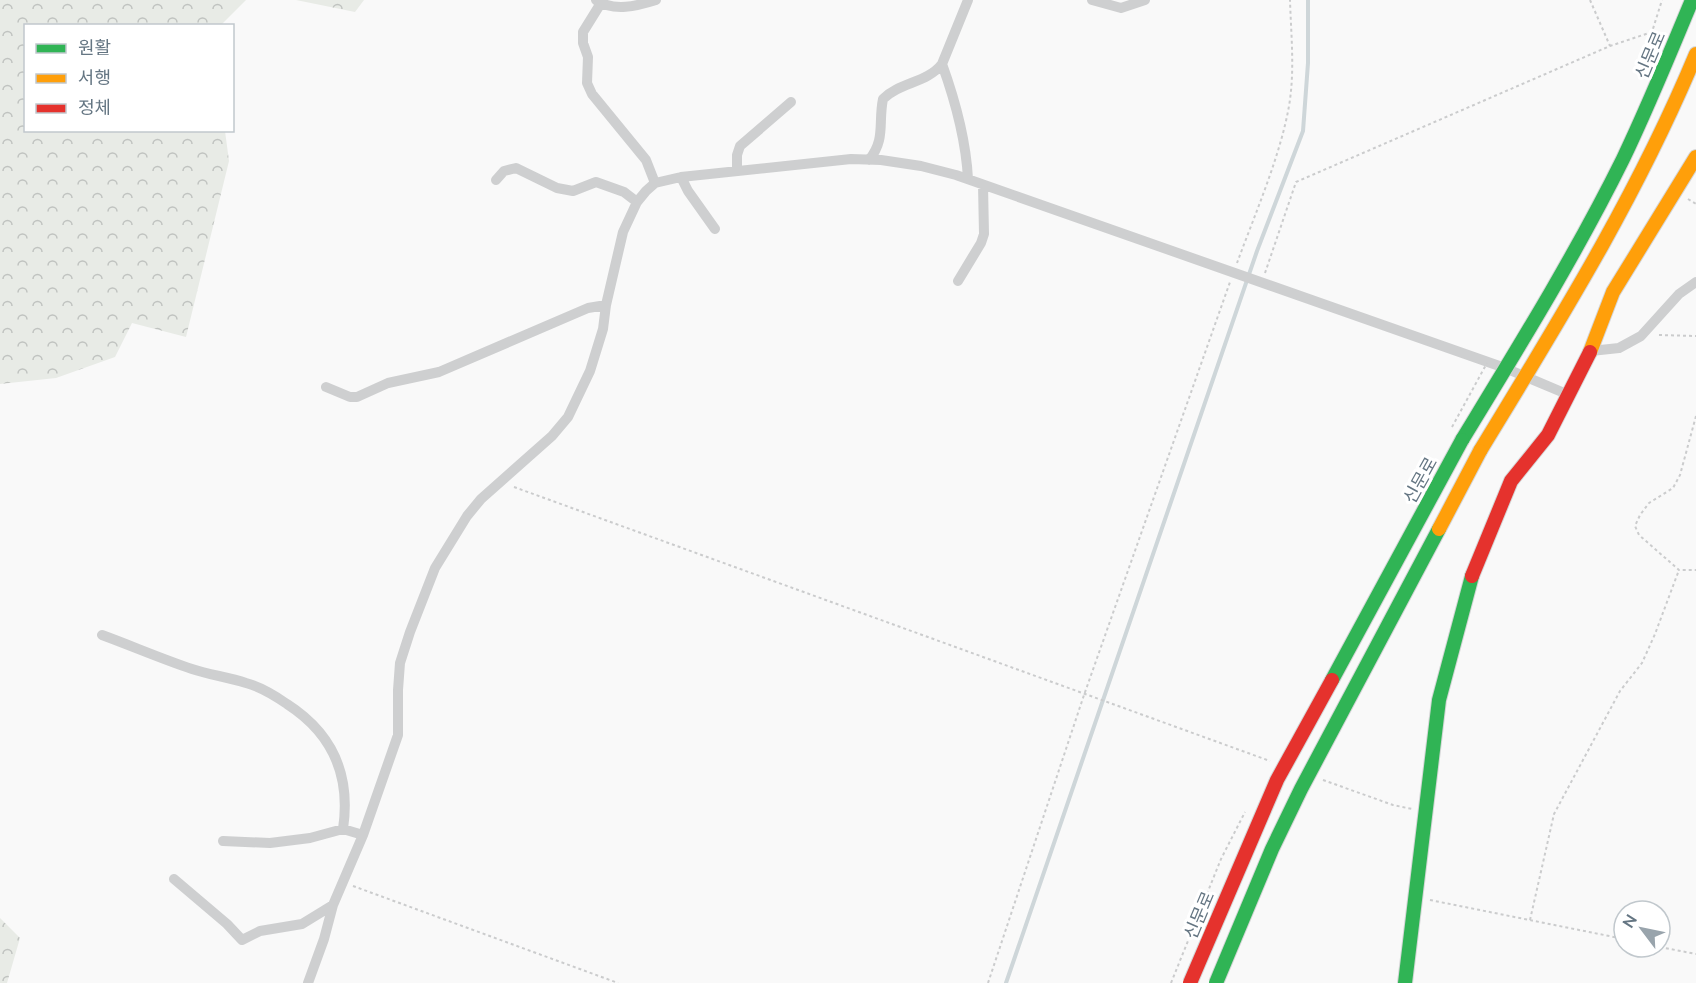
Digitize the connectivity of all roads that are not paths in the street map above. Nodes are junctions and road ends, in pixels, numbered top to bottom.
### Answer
1 (656, 0) edge
2 (968, 0) edge
3 (1092, 0) edge
4 (1145, 0) edge
5 (1692, 0) edge
6 (599, 2) edge
7 (1696, 54) edge
8 (942, 64) junction
9 (791, 102) dead end
10 (1696, 157) edge
11 (869, 160) junction
12 (737, 171) junction
13 (681, 177) junction
14 (968, 179) junction
15 (496, 180) dead end
16 (656, 183) junction
17 (983, 185) junction
18 (637, 202) junction
19 (715, 229) dead end
20 (958, 280) dead end
21 (1696, 282) edge
22 (606, 305) junction
23 (1591, 351) junction
24 (1505, 369) junction
25 (1525, 377) junction
26 (326, 387) dead end
27 (1569, 395) junction
28 (102, 635) dead end
29 (343, 829) junction
30 (363, 835) junction
31 (223, 841) dead end
32 (174, 879) dead end
33 (333, 905) junction
34 (308, 983) edge
35 (1190, 983) edge
36 (1216, 983) edge
37 (1405, 983) edge

1 - 6 street
2 - 8 street
3 - 4 street
5 - 24 main road, 신문로
6 - 16 street
7 - 25 main road
8 - 11 street
8 - 14 street
9 - 12 street
10 - 23 main road
11 - 12 street
11 - 14 street
12 - 13 street
13 - 16 street
13 - 19 street
14 - 17 street
15 - 18 street
16 - 18 street
17 - 20 street
17 - 24 street
18 - 22 street
21 - 23 street
22 - 26 street
22 - 30 street
23 - 27 main road
24 - 25 street
24 - 35 main road, 신문로, bridge
25 - 27 street
25 - 36 main road, bridge
27 - 37 main road
28 - 29 street
29 - 30 street
29 - 31 street
30 - 33 street
32 - 33 street
33 - 34 street

